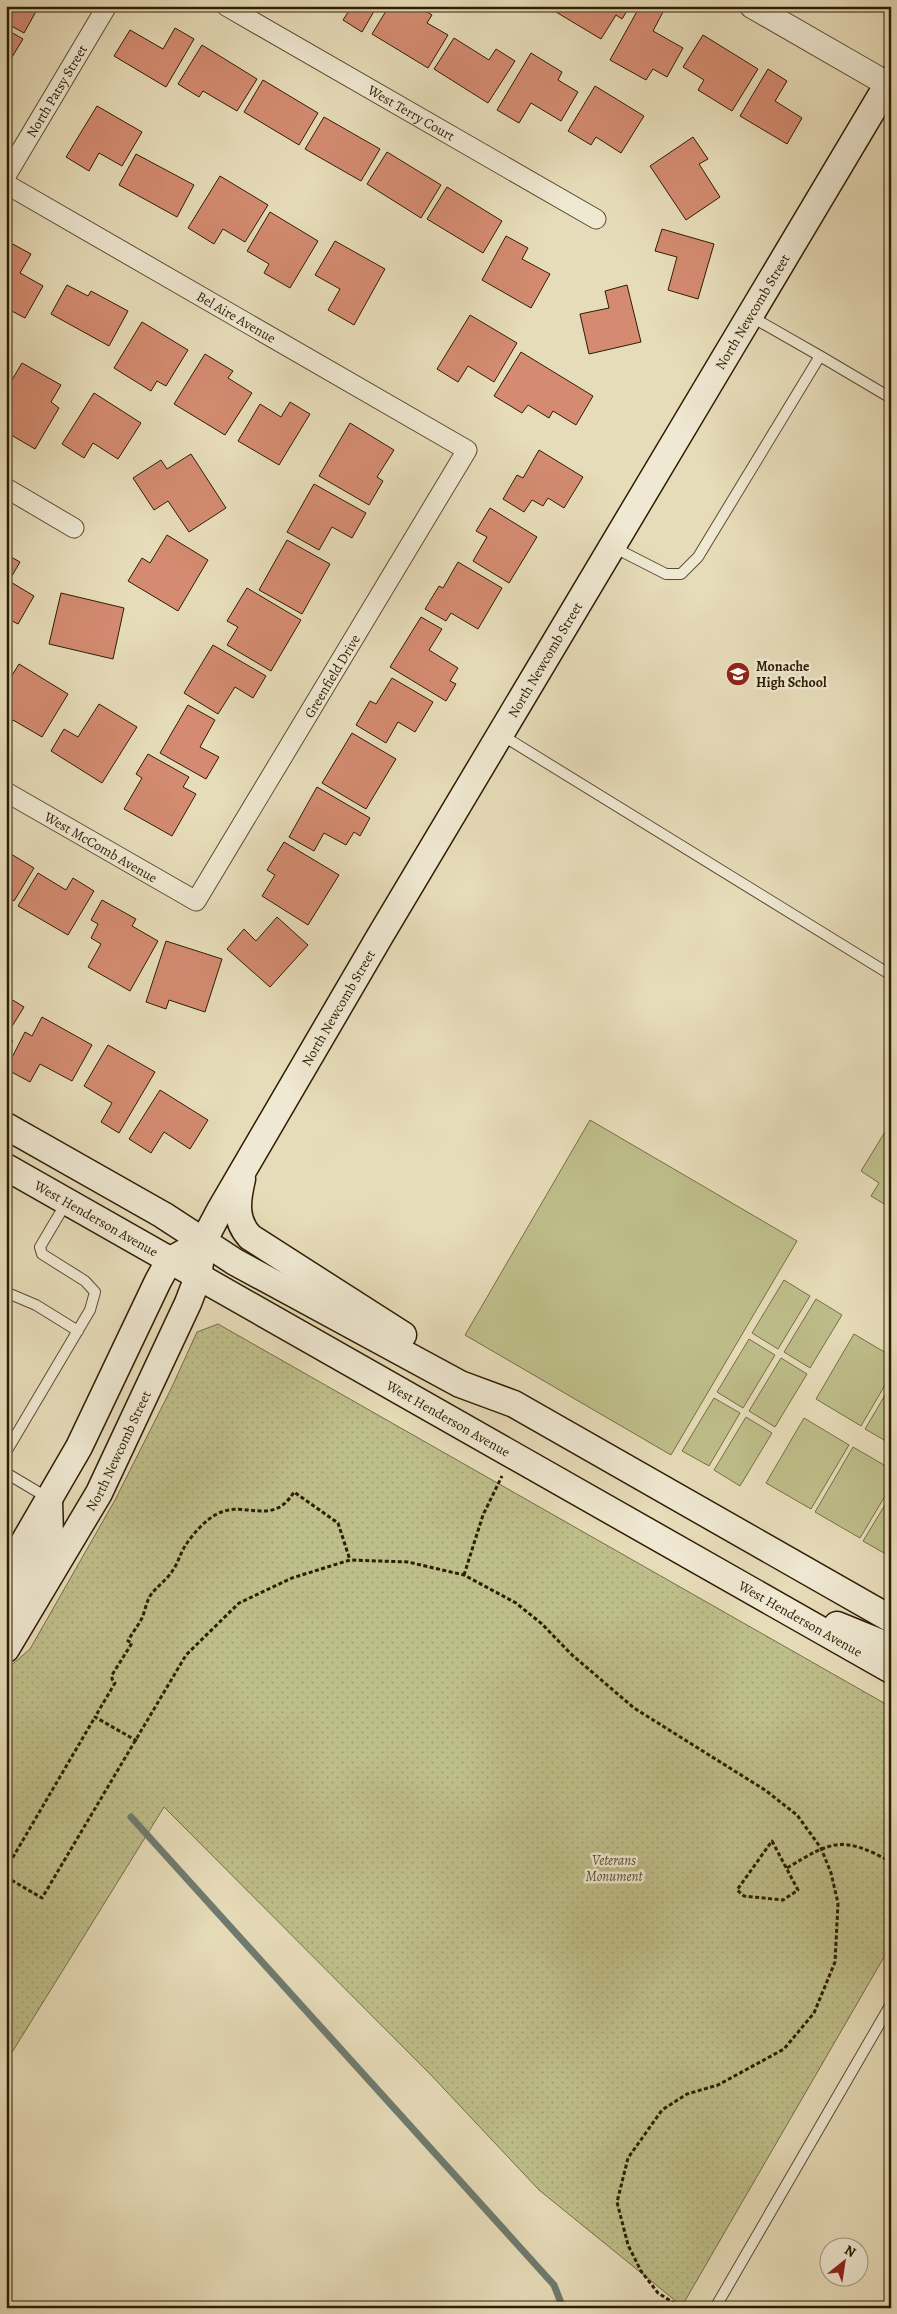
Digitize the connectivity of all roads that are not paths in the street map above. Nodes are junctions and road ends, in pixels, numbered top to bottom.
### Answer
1 (108, 6) edge
2 (226, 6) edge
3 (752, 6) edge
4 (890, 83) edge
5 (6, 176) edge
6 (6, 184) edge
7 (596, 219) dead end
8 (750, 316) junction
9 (820, 356) junction
10 (891, 398) edge
11 (468, 450) joint
12 (6, 488) edge
13 (74, 528) dead end
14 (612, 546) junction
15 (500, 734) junction
16 (6, 792) edge
17 (196, 901) joint
18 (891, 975) edge
19 (6, 1126) edge
20 (246, 1164) junction
21 (6, 1168) edge
22 (67, 1202) junction
23 (203, 1242) junction
24 (170, 1261) junction
25 (198, 1277) junction
26 (6, 1295) edge
27 (78, 1331) junction
28 (514, 1404) junction
29 (6, 1452) edge
30 (6, 1473) edge
31 (49, 1498) junction
32 (6, 1573) edge
33 (891, 1619) edge
34 (806, 1623) junction
35 (11, 1641) edge
36 (891, 1647) edge
37 (891, 1670) edge
38 (891, 2004) edge
39 (715, 2308) edge

1 - 5 street, North Patsy Street
2 - 7 street, West Terry Court
3 - 4 street
4 - 8 main road, North Newcomb Street
6 - 11 street, Bel Aire Avenue
8 - 9 lane
8 - 14 main road, North Newcomb Street
9 - 10 lane
9 - 14 lane
11 - 17 street, Greenfield Drive
12 - 13 street
14 - 15 main road, North Newcomb Street
15 - 18 lane
15 - 20 main road, North Newcomb Street
16 - 17 street, West McComb Avenue
19 - 23 main road
20 - 23 main road, North Newcomb Street
20 - 28 main road
21 - 22 main road, West Henderson Avenue
22 - 24 main road, West Henderson Avenue
22 - 27 lane
23 - 24 main road
23 - 25 main road, North Newcomb Street
23 - 28 main road
24 - 25 main road, West Henderson Avenue
24 - 31 main road
25 - 34 main road, West Henderson Avenue
25 - 35 main road, North Newcomb Street
26 - 27 lane
27 - 29 lane
28 - 33 main road
30 - 31 lane
31 - 32 main road
31 - 35 main road
34 - 36 main road
34 - 37 main road, West Henderson Avenue
38 - 39 lane

